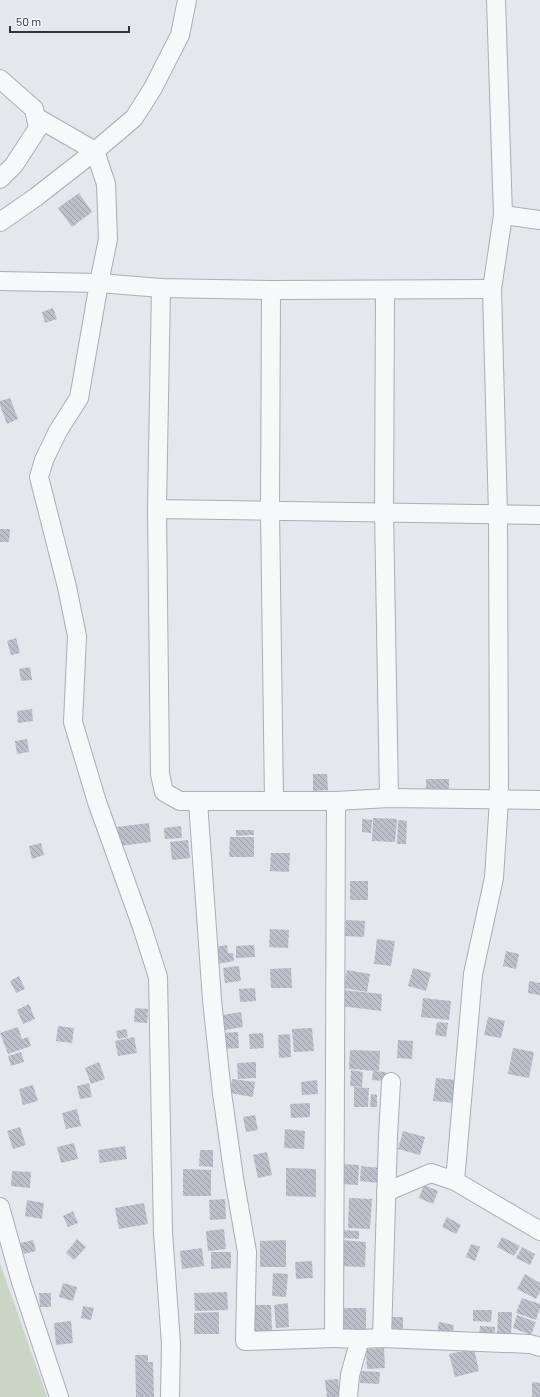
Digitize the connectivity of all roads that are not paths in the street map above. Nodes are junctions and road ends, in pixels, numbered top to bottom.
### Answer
1 (187, 0) edge
2 (496, 0) edge
3 (0, 78) edge
4 (36, 117) junction
5 (95, 151) junction
6 (0, 179) edge
7 (503, 215) junction
8 (540, 220) edge
9 (0, 222) edge
10 (0, 281) edge
11 (99, 283) junction
12 (161, 288) junction
13 (492, 289) junction
14 (270, 290) junction
15 (385, 290) junction
16 (157, 509) junction
17 (270, 511) junction
18 (384, 512) junction
19 (498, 514) junction
20 (540, 515) edge
21 (389, 798) junction
22 (499, 800) junction
23 (540, 800) edge
24 (274, 801) junction
25 (336, 801) junction
26 (198, 802) junction
27 (391, 1082) dead end
28 (455, 1181) junction
29 (386, 1192) junction
30 (0, 1207) edge
31 (540, 1232) edge
32 (334, 1338) junction
33 (382, 1338) junction
34 (360, 1339) junction
35 (540, 1346) edge
36 (59, 1397) edge
37 (170, 1397) edge
38 (348, 1397) edge

1 - 5 street
2 - 7 street
3 - 4 street
4 - 5 street
4 - 6 street
5 - 9 street
5 - 11 street
7 - 8 street
7 - 13 street
10 - 11 street
11 - 12 street
11 - 37 street
12 - 14 street
12 - 16 street
13 - 15 street
13 - 19 street
14 - 15 street
14 - 17 street
15 - 18 street
16 - 17 street
16 - 26 street
17 - 18 street
17 - 24 street
18 - 19 street
18 - 21 street
19 - 20 street
19 - 22 street
21 - 22 street
21 - 25 street
22 - 23 street
22 - 28 street
24 - 25 street
24 - 26 street
25 - 32 street
26 - 32 street
27 - 29 street
28 - 29 street
28 - 31 street
29 - 33 street
30 - 36 street
32 - 34 street
33 - 34 street
33 - 35 street
34 - 38 street

